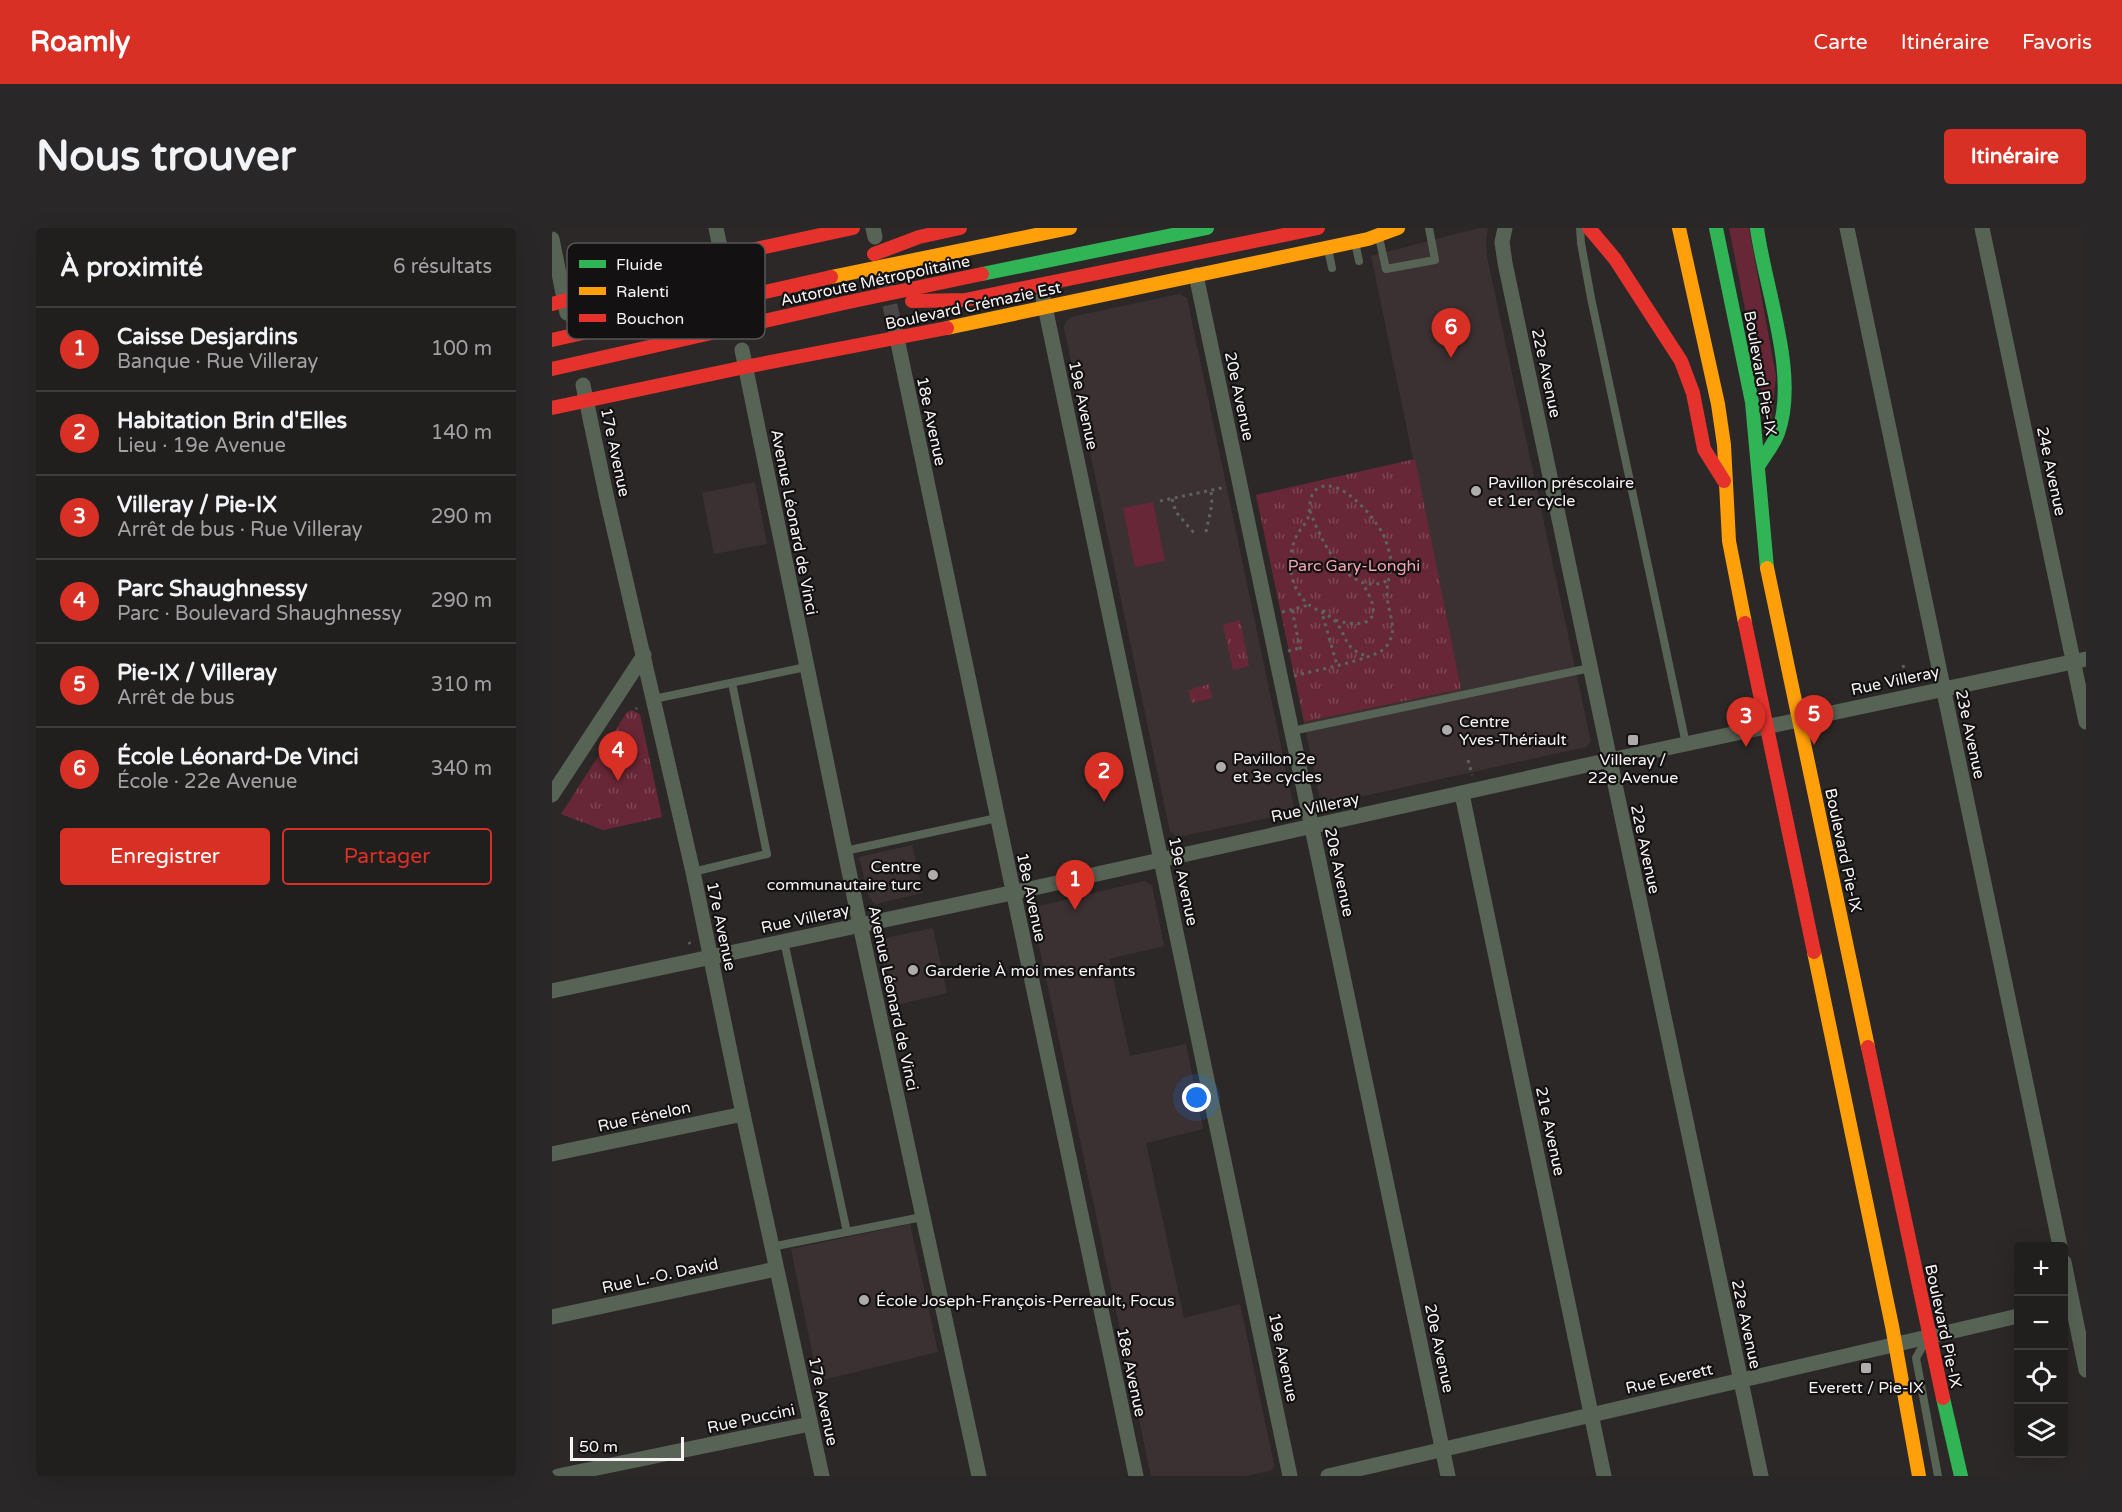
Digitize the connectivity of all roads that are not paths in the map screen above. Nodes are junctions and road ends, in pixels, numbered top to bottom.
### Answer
1 (716, 228) edge
2 (853, 228) edge
3 (960, 228) edge
4 (1070, 228) edge
5 (1207, 228) edge
6 (1318, 228) edge
7 (1398, 228) edge
8 (1429, 228) edge
9 (1504, 228) edge
10 (1580, 228) edge
11 (1588, 228) edge
12 (1680, 228) edge
13 (1716, 228) edge
14 (1757, 228) edge
15 (1847, 228) edge
16 (1982, 228) edge
17 (1378, 236) junction
18 (552, 239) edge
19 (1355, 242) junction
20 (719, 243) edge
21 (765, 247) edge
22 (1327, 248) junction
23 (1359, 261) dead end
24 (1332, 268) dead end
25 (1196, 275) junction
26 (789, 286) junction
27 (765, 291) edge
28 (1044, 300) junction
29 (844, 303) junction
30 (561, 306) edge
31 (765, 321) edge
32 (895, 331) junction
33 (567, 337) edge
34 (685, 339) edge
35 (552, 340) edge
36 (742, 350) dead end
37 (745, 367) junction
38 (552, 369) edge
39 (583, 385) dead end
40 (587, 401) junction
41 (552, 408) edge
42 (1759, 465) junction
43 (1726, 485) junction
44 (644, 655) junction
45 (2080, 660) edge
46 (806, 667) junction
47 (1590, 668) junction
48 (732, 683) junction
49 (1943, 688) junction
50 (654, 699) junction
51 (1799, 719) junction
52 (2086, 722) edge
53 (1766, 727) junction
54 (1292, 731) junction
55 (1686, 744) junction
56 (1609, 760) junction
57 (1462, 794) junction
58 (552, 795) edge
59 (997, 818) junction
60 (1311, 826) junction
61 (845, 851) junction
62 (1161, 859) junction
63 (693, 872) junction
64 (1012, 893) junction
65 (860, 925) junction
66 (784, 941) junction
67 (710, 956) junction
68 (552, 991) edge
69 (743, 1114) junction
70 (552, 1154) edge
71 (922, 1217) junction
72 (847, 1232) junction
73 (2059, 1242) edge
74 (771, 1247) junction
75 (776, 1269) junction
76 (2068, 1279) edge
77 (2074, 1304) edge
78 (552, 1317) edge
79 (2014, 1317) edge
80 (1929, 1336) junction
81 (1895, 1343) junction
82 (1916, 1358) junction
83 (2086, 1370) edge
84 (1740, 1380) junction
85 (1591, 1415) junction
86 (810, 1424) junction
87 (1443, 1449) junction
88 (558, 1476) edge
89 (822, 1476) edge
90 (978, 1476) edge
91 (1136, 1476) edge
92 (1290, 1476) edge
93 (1328, 1476) edge
94 (1448, 1476) edge
95 (1604, 1476) edge
96 (1761, 1476) edge
97 (1919, 1476) edge
98 (1938, 1476) edge
99 (1961, 1476) edge

1 - 20 street
2 - 21 main road
3 - 26 main road
4 - 26 main road, Autoroute Métropolitaine
5 - 29 main road, Autoroute Métropolitaine
6 - 29 main road
7 - 17 main road, Boulevard Crémazie Est
8 - 17 lane
9 - 47 street, 22e Avenue
10 - 55 lane
11 - 43 main road
12 - 43 main road
13 - 42 main road, Boulevard Pie-IX
14 - 42 main road
15 - 49 street, 23e Avenue
16 - 45 street, 24e Avenue
17 - 19 main road, Boulevard Crémazie Est
18 - 30 street
19 - 22 main road, Boulevard Crémazie Est
19 - 23 lane
22 - 24 lane
22 - 25 main road, Boulevard Crémazie Est
25 - 28 main road, Boulevard Crémazie Est
25 - 54 street, 20e Avenue
26 - 27 main road, Autoroute Métropolitaine
28 - 32 main road, Boulevard Crémazie Est
28 - 62 street, 19e Avenue
29 - 31 main road, Autoroute Métropolitaine
32 - 37 main road, Boulevard Crémazie Est
32 - 59 street, 18e Avenue
33 - 35 main road, Autoroute Métropolitaine
34 - 38 main road, Autoroute Métropolitaine
36 - 37 street, Avenue Léonard de Vinci
37 - 40 main road, Boulevard Crémazie Est
37 - 46 street, Avenue Léonard de Vinci
39 - 40 street, 17e Avenue
40 - 41 main road, Boulevard Crémazie Est
40 - 44 street, 17e Avenue
42 - 51 main road, Boulevard Pie-IX
43 - 53 main road
44 - 50 street, 17e Avenue
44 - 58 street
45 - 49 street, Rue Villeray
45 - 52 street, 24e Avenue
46 - 48 lane
46 - 61 street, Avenue Léonard de Vinci
47 - 54 lane
47 - 56 street, 22e Avenue
48 - 50 lane
48 - 63 lane
49 - 51 street, Rue Villeray
49 - 73 street, 23e Avenue
50 - 63 street, 17e Avenue
51 - 53 street, Rue Villeray
51 - 80 main road, Boulevard Pie-IX
53 - 55 street, Rue Villeray
53 - 81 main road
54 - 60 street, 20e Avenue
55 - 56 street, Rue Villeray
56 - 57 street, Rue Villeray
56 - 84 street, 22e Avenue
57 - 60 street, Rue Villeray
57 - 85 street, 21e Avenue
59 - 61 lane
59 - 64 street, 18e Avenue
60 - 62 street, Rue Villeray
60 - 87 street, 20e Avenue
61 - 65 street, Avenue Léonard de Vinci
62 - 64 street, Rue Villeray
62 - 92 street, 19e Avenue
63 - 67 street, 17e Avenue
64 - 65 street, Rue Villeray
64 - 91 street, 18e Avenue
65 - 66 street, Rue Villeray
65 - 71 street, Avenue Léonard de Vinci
66 - 67 street, Rue Villeray
66 - 72 lane
67 - 68 street, Rue Villeray
67 - 69 street, 17e Avenue
69 - 70 street, Rue Fénelon
69 - 74 street, 17e Avenue
71 - 72 lane
71 - 90 street, Avenue Léonard de Vinci
72 - 74 lane
74 - 75 street, 17e Avenue
75 - 78 street, Rue L.-O. David
75 - 86 street, 17e Avenue
76 - 77 street
77 - 83 street
79 - 80 street, Rue Everett
80 - 81 street, Rue Everett
80 - 82 lane
80 - 99 main road, Boulevard Pie-IX
81 - 82 lane
81 - 84 street, Rue Everett
81 - 97 main road
82 - 98 lane
84 - 85 street, Rue Everett
84 - 96 street, 22e Avenue
85 - 87 street, Rue Everett
85 - 95 street, 21e Avenue
86 - 88 street, Rue Puccini
86 - 89 street, 17e Avenue
87 - 93 street, Rue Everett
87 - 94 street, 20e Avenue

